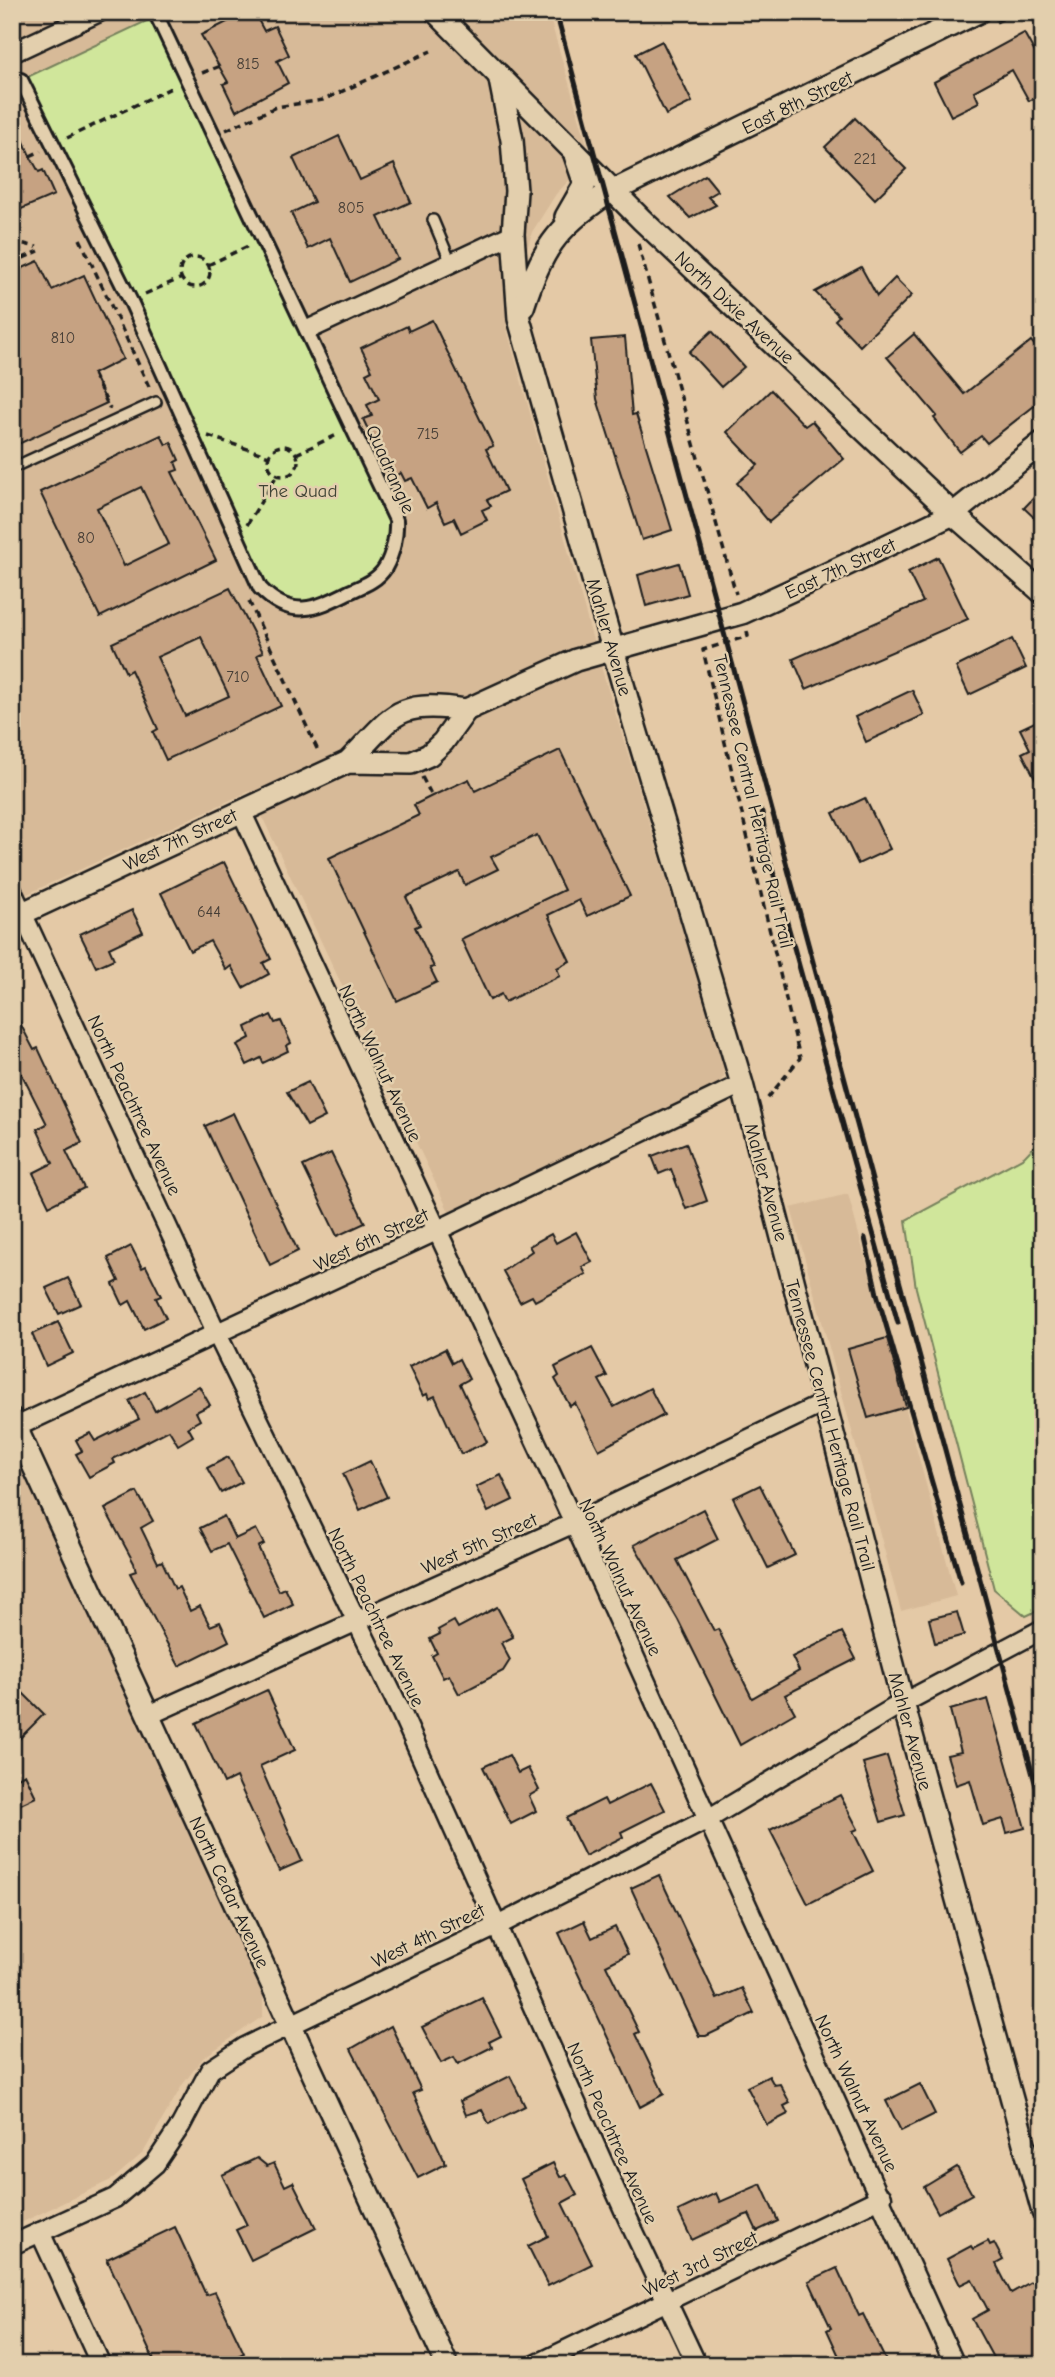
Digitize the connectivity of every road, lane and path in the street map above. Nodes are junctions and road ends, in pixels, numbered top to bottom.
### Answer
1 (30, 12) edge
2 (99, 12) edge
3 (436, 12) edge
4 (1016, 12) edge
5 (157, 16) dead end
6 (984, 18) edge
7 (12, 20) edge
8 (12, 41) edge
9 (431, 51) dead end
10 (220, 65) dead end
11 (499, 75) junction
12 (21, 80) dead end
13 (187, 80) junction
14 (217, 134) dead end
15 (568, 144) junction
16 (53, 145) junction
17 (30, 156) dead end
18 (616, 192) junction
19 (433, 220) dead end
20 (642, 220) junction
21 (513, 234) junction
22 (262, 240) junction
23 (12, 242) edge
24 (550, 242) junction
25 (12, 263) edge
26 (451, 263) junction
27 (208, 265) junction
28 (182, 278) junction
29 (130, 301) junction
30 (113, 309) dead end
31 (519, 319) junction
32 (312, 328) dead end
33 (93, 374) dead end
34 (156, 402) dead end
35 (111, 410) dead end
36 (352, 428) junction
37 (194, 441) junction
38 (1043, 442) edge
39 (296, 454) junction
40 (269, 456) junction
41 (12, 468) edge
42 (278, 475) junction
43 (953, 514) junction
44 (235, 531) junction
45 (1043, 593) edge
46 (251, 606) dead end
47 (260, 610) dead end
48 (742, 613) junction
49 (614, 648) junction
50 (466, 709) junction
51 (348, 762) junction
52 (420, 772) dead end
53 (432, 796) dead end
54 (241, 811) junction
55 (12, 891) edge
56 (17, 916) edge
57 (741, 1084) junction
58 (749, 1111) junction
59 (436, 1231) junction
60 (216, 1334) junction
61 (824, 1403) junction
62 (14, 1423) edge
63 (574, 1523) junction
64 (356, 1622) junction
65 (1042, 1630) edge
66 (903, 1703) junction
67 (149, 1715) junction
68 (708, 1819) junction
69 (497, 1926) junction
70 (291, 2025) junction
71 (882, 2197) junction
72 (1043, 2212) edge
73 (40, 2232) junction
74 (12, 2245) edge
75 (668, 2303) junction
76 (101, 2365) edge
77 (447, 2365) edge
78 (535, 2365) edge
79 (697, 2365) edge
80 (955, 2365) edge

1 - 7 path
2 - 8 street
3 - 11 street, North Dixie Avenue
4 - 6 path
5 - 13 street, Quadrangle
6 - 18 street, East 8th Street
9 - 14 path
10 - 13 path
11 - 15 street, North Dixie Avenue
11 - 21 street, Mahler Avenue
12 - 16 street, Quadrangle
13 - 16 path
13 - 22 street, Quadrangle
15 - 18 street, North Dixie Avenue
15 - 24 street
16 - 17 path
16 - 29 street, Quadrangle
18 - 20 street, North Dixie Avenue
18 - 24 street
19 - 26 lane
20 - 43 street, North Dixie Avenue
20 - 48 path, Tennessee Central Heritage Rail Trail
21 - 26 street
21 - 31 street, Mahler Avenue
22 - 27 path
22 - 36 street, Quadrangle
23 - 25 path
24 - 31 street
26 - 32 street
27 - 28 path
27 - 28 path
28 - 29 path
29 - 30 path
29 - 37 street, Quadrangle
31 - 49 street, Mahler Avenue
33 - 35 path
34 - 41 lane
36 - 39 path
36 - 44 street, Quadrangle
37 - 40 path
37 - 44 street, Quadrangle
38 - 43 street, East 7th Street
39 - 40 path
39 - 42 path
40 - 42 path
42 - 44 path
43 - 45 street, North Dixie Avenue
43 - 48 street, East 7th Street
46 - 47 path
48 - 49 street, East 7th Street
48 - 58 path, Tennessee Central Heritage Rail Trail
49 - 50 street, West 7th Street
49 - 57 street, Mahler Avenue
50 - 51 street, West 7th Street
50 - 51 street, West 7th Street
51 - 54 street, West 7th Street
52 - 53 path
54 - 56 street, West 7th Street
54 - 59 street, North Walnut Avenue
55 - 56 street, North Peachtree Avenue
56 - 60 street, North Peachtree Avenue
57 - 58 street, Mahler Avenue
57 - 59 street, West 6th Street
58 - 61 street, Mahler Avenue
59 - 60 street, West 6th Street
59 - 63 street, North Walnut Avenue
60 - 62 street, West 6th Street
60 - 64 street, North Peachtree Avenue
61 - 63 street, West 5th Street
61 - 66 street, Mahler Avenue
62 - 67 street, North Cedar Avenue
63 - 64 street, West 5th Street
63 - 68 street, North Walnut Avenue
64 - 67 street, West 5th Street
64 - 69 street, North Peachtree Avenue
65 - 66 street, West 4th Street
66 - 68 street, West 4th Street
66 - 72 street, Mahler Avenue
67 - 70 street, North Cedar Avenue
68 - 69 street, West 4th Street
68 - 71 street, North Walnut Avenue
69 - 70 street, West 4th Street
69 - 75 street, North Peachtree Avenue
70 - 73 street, West 4th Street
70 - 77 street, North Cedar Avenue
71 - 75 street, West 3rd Street
71 - 80 street, North Walnut Avenue
73 - 74 street, West 4th Street
73 - 76 street
75 - 78 street, West 3rd Street
75 - 79 street, North Peachtree Avenue

